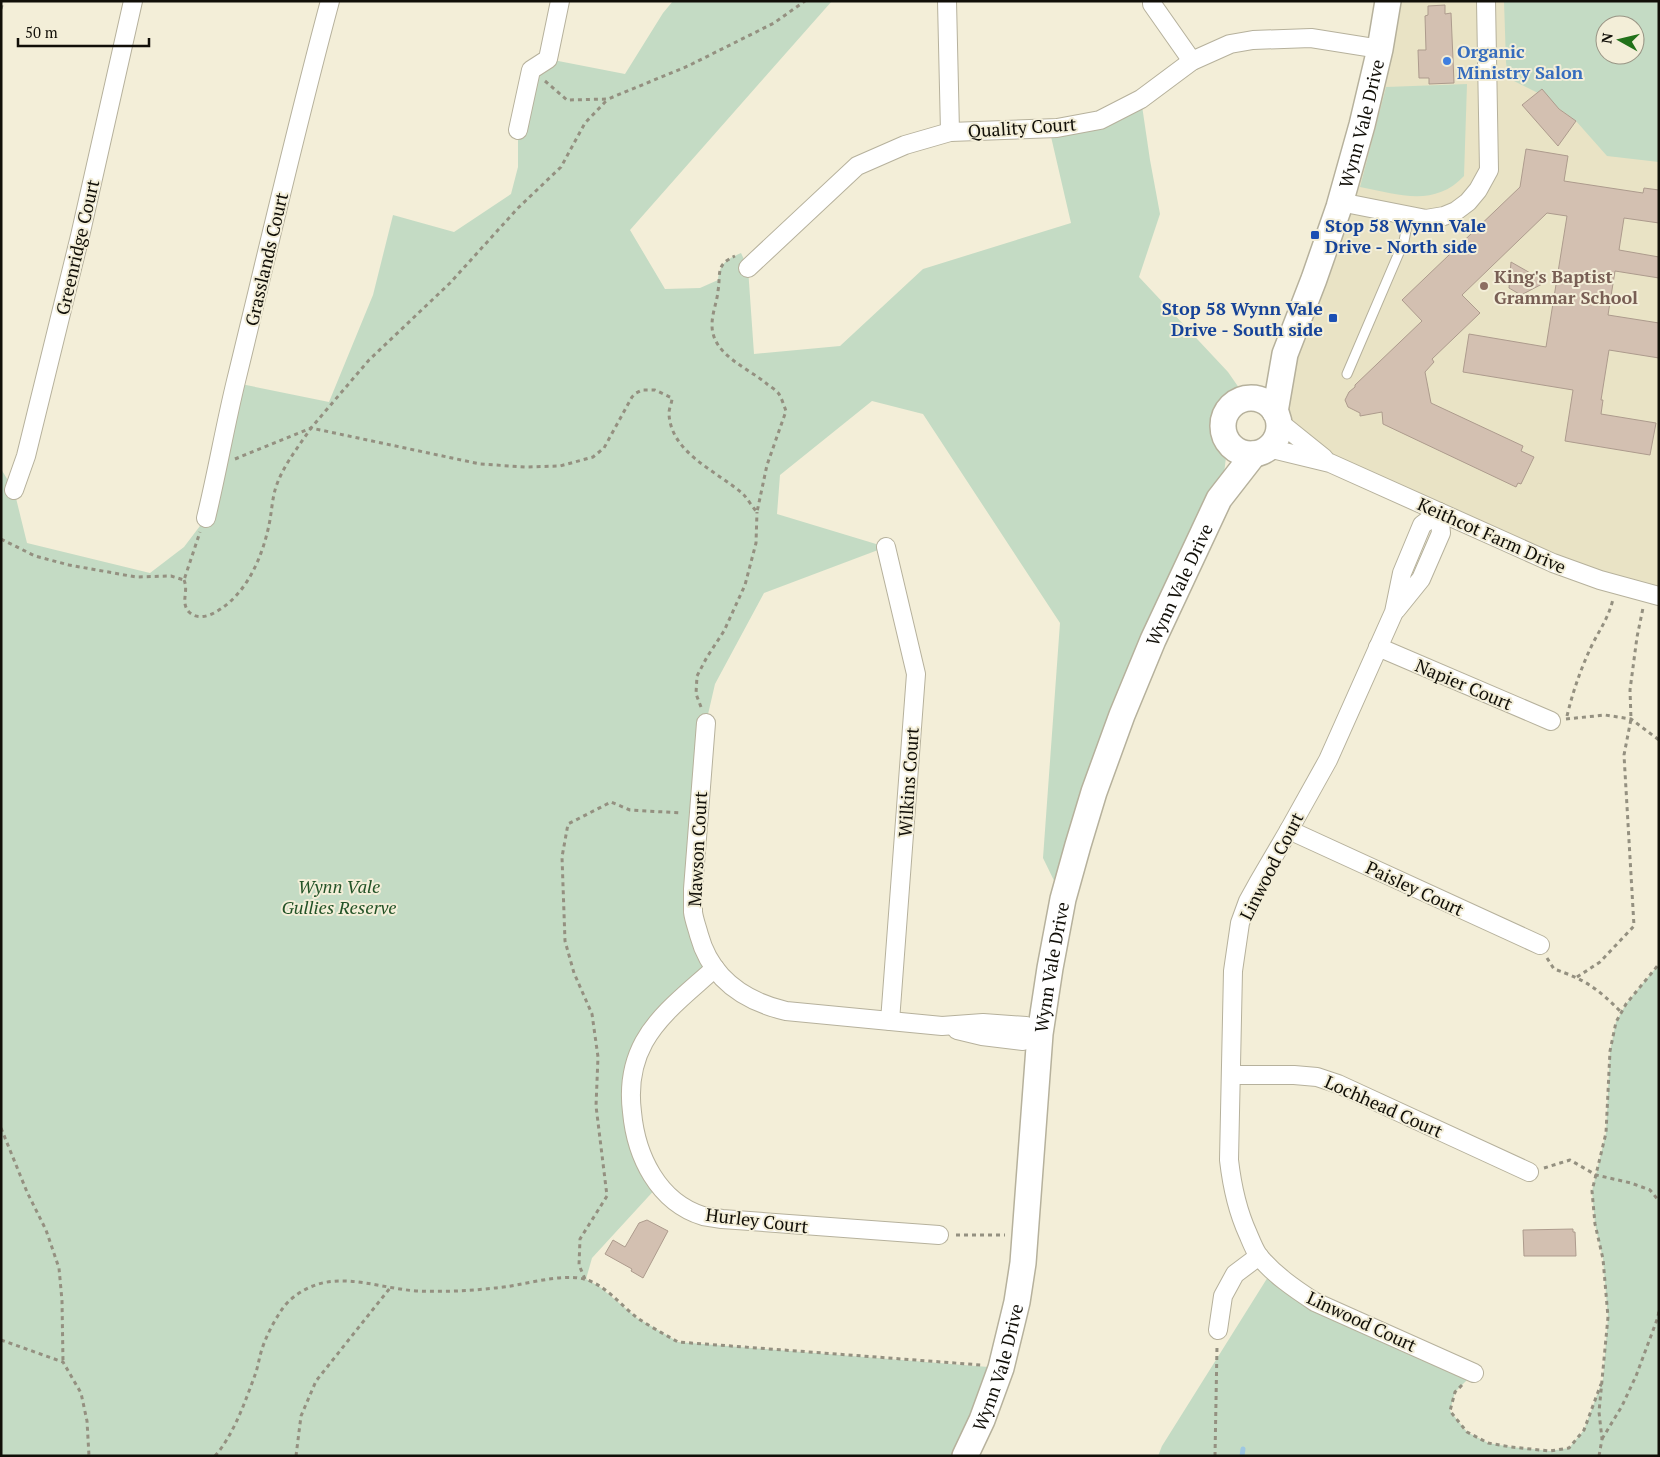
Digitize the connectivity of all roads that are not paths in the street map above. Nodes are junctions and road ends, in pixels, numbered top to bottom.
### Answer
1 (133, 1) edge
2 (330, 1) edge
3 (560, 1) edge
4 (947, 1) edge
5 (1152, 1) edge
6 (1388, 1) edge
7 (1486, 1) edge
8 (1380, 49) junction
9 (1192, 61) junction
10 (518, 130) dead end
11 (950, 132) junction
12 (1340, 202) junction
13 (1409, 215) junction
14 (748, 268) road end
15 (1285, 354) junction
16 (1347, 374) dead end
17 (1246, 398) junction
18 (1277, 417) junction
19 (1225, 438) junction
20 (1261, 451) junction
21 (1330, 463) junction
22 (14, 490) dead end
23 (1219, 499) junction
24 (1439, 512) junction
25 (206, 518) road end
26 (886, 547) dead end
27 (1653, 594) edge
28 (1378, 647) junction
29 (1559, 720) road end
30 (706, 723) road end
31 (1289, 830) junction
32 (1540, 945) road end
33 (714, 968) junction
34 (890, 1021) junction
35 (1040, 1034) junction
36 (1231, 1075) junction
37 (1528, 1172) road end
38 (939, 1236) road end
39 (1259, 1256) junction
40 (1218, 1330) road end
41 (1474, 1373) road end
42 (964, 1456) edge

1 - 22 street, Greenridge Court
2 - 25 street, Grasslands Court
3 - 10 street
4 - 11 street
5 - 9 street
6 - 8 main road, Wynn Vale Drive
7 - 13 street
8 - 9 street, Quality Court
8 - 12 main road, Wynn Vale Drive
9 - 11 street, Quality Court
11 - 14 street, Quality Court
12 - 13 street
12 - 15 main road, Wynn Vale Drive
13 - 16 lane
15 - 17 main road, Wynn Vale Drive
15 - 18 main road, Wynn Vale Drive
17 - 18 main road
17 - 19 main road
18 - 20 main road
18 - 21 street, Keithcot Farm Drive
19 - 20 main road
19 - 23 main road, Wynn Vale Drive
20 - 21 street, Keithcot Farm Drive
20 - 23 main road, Wynn Vale Drive
21 - 24 street, Keithcot Farm Drive
23 - 35 main road, Wynn Vale Drive
24 - 27 street, Keithcot Farm Drive
24 - 28 street, Linwood Court
26 - 34 street, Wilkins Court
28 - 29 street, Napier Court
28 - 31 street, Linwood Court
30 - 33 street, Mawson Court
31 - 32 street, Paisley Court
31 - 36 street, Linwood Court
33 - 34 street, Mawson Court
33 - 38 street, Hurley Court
34 - 35 street, Mawson Court
35 - 42 main road, Wynn Vale Drive
36 - 37 street, Lochhead Court
36 - 39 street, Linwood Court
39 - 40 street
39 - 41 street, Linwood Court

